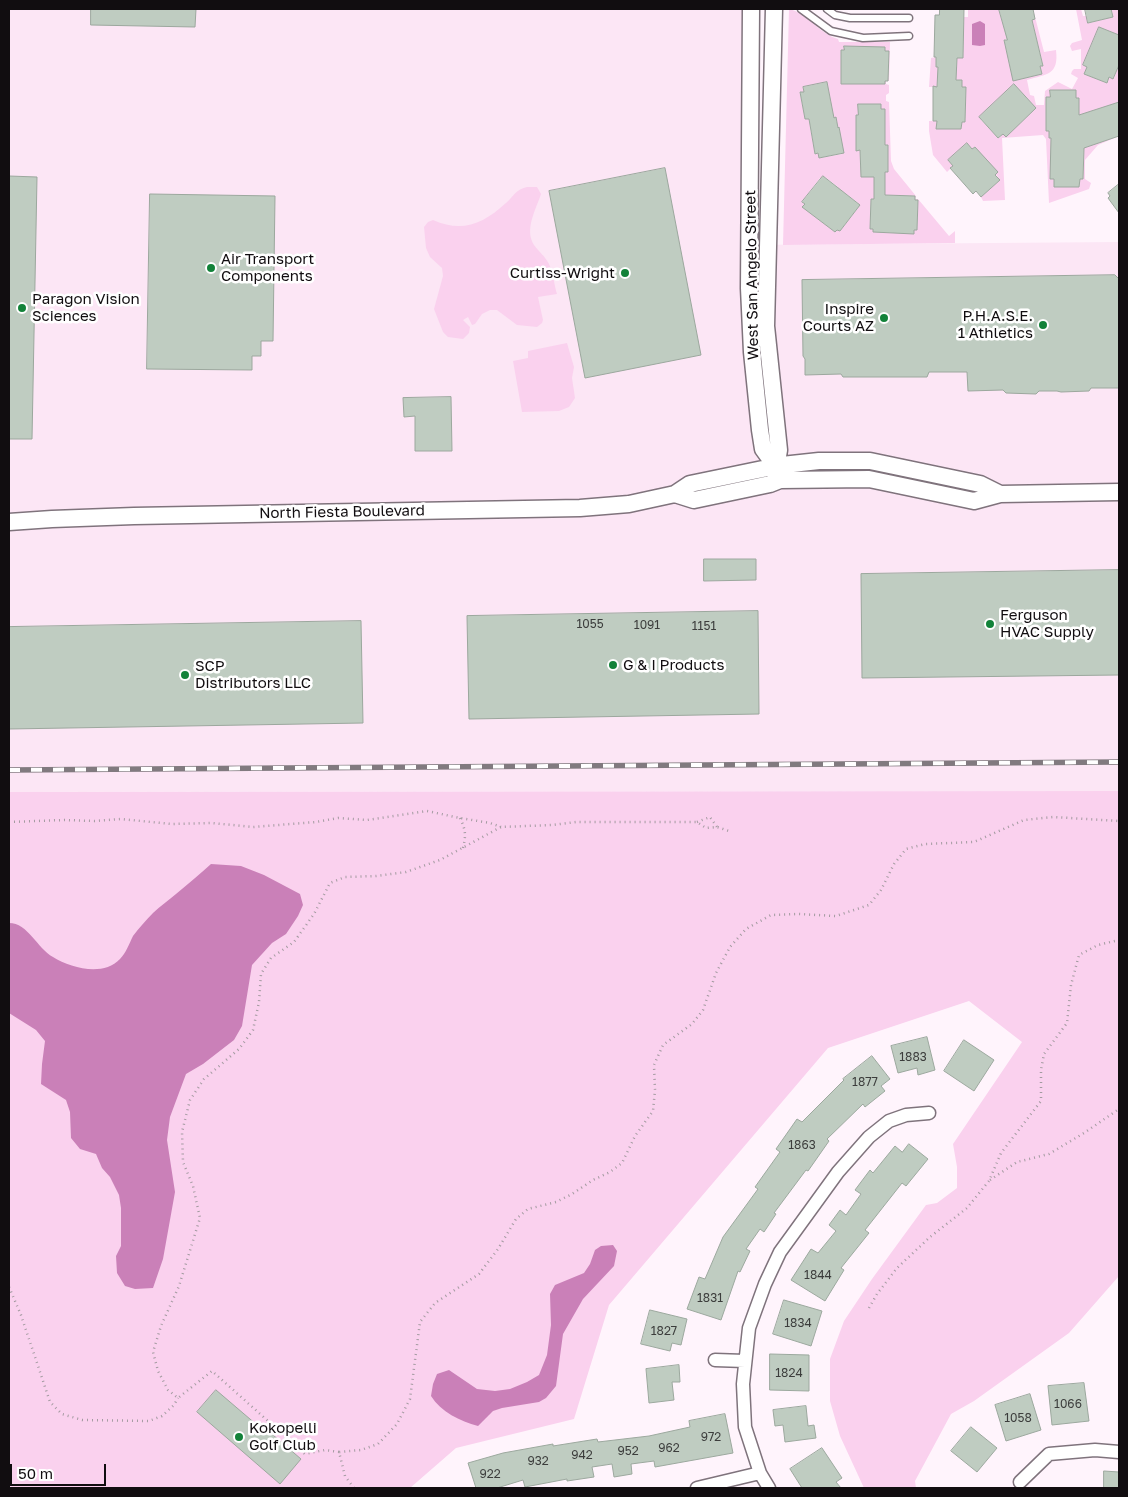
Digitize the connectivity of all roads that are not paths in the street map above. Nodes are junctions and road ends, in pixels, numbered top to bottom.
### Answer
1 (751, 9) edge
2 (774, 9) edge
3 (801, 9) edge
4 (827, 9) edge
5 (909, 18) dead end
6 (909, 36) dead end
7 (778, 474) junction
8 (1119, 492) edge
9 (9, 522) edge
10 (929, 1112) dead end
11 (715, 1360) dead end
12 (745, 1361) junction
13 (1119, 1452) edge
14 (760, 1473) junction
15 (1020, 1482) dead end
16 (697, 1488) edge
17 (769, 1488) edge

1 - 7 street, West San Angelo Street
2 - 7 street, West San Angelo Street
3 - 6 lane
4 - 5 lane
7 - 8 street, North Fiesta Boulevard
7 - 9 street, North Fiesta Boulevard
10 - 12 street
11 - 12 street
12 - 14 street
13 - 15 street
14 - 16 street
14 - 17 street

